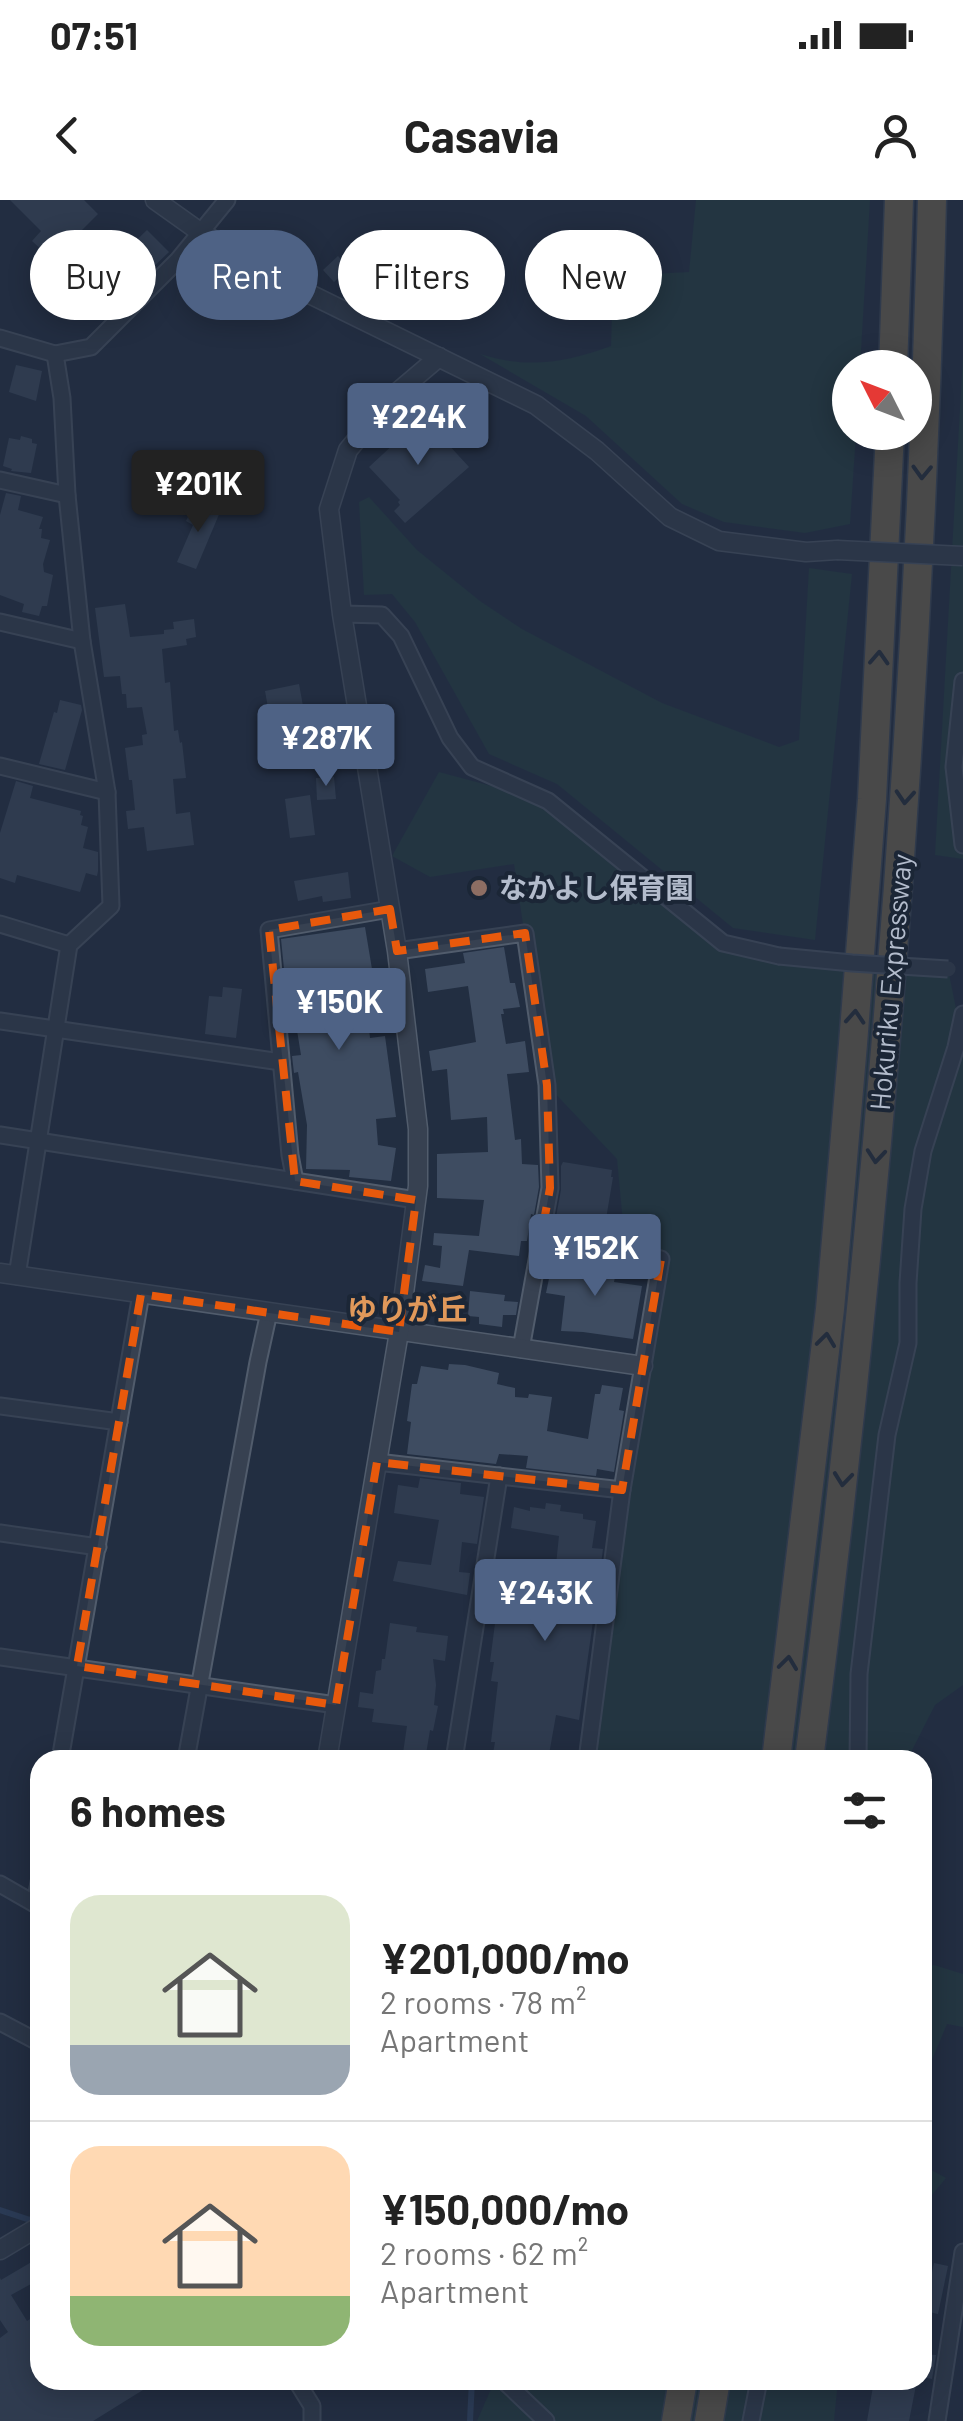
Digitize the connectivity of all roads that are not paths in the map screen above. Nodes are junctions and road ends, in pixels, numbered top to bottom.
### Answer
1 (154, 200) edge
2 (227, 200) edge
3 (899, 200) edge
4 (932, 200) edge
5 (197, 230) edge
6 (202, 230) edge
7 (176, 262) edge
8 (318, 299) edge
9 (0, 338) edge
10 (894, 350) edge
11 (55, 354) junction
12 (439, 357) junction
13 (889, 450) edge
14 (0, 480) edge
15 (67, 495) junction
16 (963, 556) edge
17 (342, 614) junction
18 (0, 622) edge
19 (82, 641) junction
20 (963, 680) edge
21 (0, 766) edge
22 (107, 792) junction
23 (963, 845) edge
24 (390, 909) junction
25 (0, 924) edge
26 (69, 945) junction
27 (398, 951) junction
28 (955, 968) edge
29 (963, 1014) edge
30 (0, 1021) edge
31 (55, 1029) junction
32 (281, 1062) junction
33 (0, 1135) edge
34 (40, 1141) junction
35 (295, 1181) junction
36 (416, 1200) junction
37 (540, 1243) junction
38 (9, 1274) edge
39 (140, 1294) junction
40 (269, 1312) junction
41 (399, 1332) junction
42 (521, 1349) junction
43 (643, 1366) junction
44 (0, 1406) edge
45 (119, 1422) junction
46 (377, 1462) junction
47 (499, 1476) junction
48 (622, 1490) junction
49 (0, 1533) edge
50 (98, 1547) junction
51 (0, 1657) edge
52 (76, 1666) junction
53 (200, 1684) junction
54 (336, 1705) junction
55 (62, 1750) edge
56 (188, 1750) edge
57 (329, 1750) edge
58 (456, 1750) edge
59 (588, 1750) edge
60 (777, 1750) edge
61 (810, 1750) edge
62 (858, 1750) edge
63 (0, 1884) edge
64 (30, 1901) edge
65 (0, 2022) edge
66 (30, 2038) edge
67 (30, 2232) edge
68 (0, 2250) edge
69 (963, 2252) edge
70 (301, 2390) edge
71 (513, 2390) edge
72 (681, 2390) edge
73 (714, 2390) edge
74 (757, 2390) edge
75 (312, 2414) edge
76 (322, 2421) edge
77 (546, 2421) edge
78 (676, 2421) edge
79 (709, 2421) edge
80 (751, 2421) edge
81 (937, 2421) edge

1 - 5 street
2 - 6 street
3 - 10 highway
4 -> 61 highway, Hokuriku Expressway
7 - 11 street
8 - 12 street
9 - 11 street
11 - 15 street
12 - 16 street, bridge
12 - 17 street
60 -> 13 highway, Hokuriku Expressway
14 - 15 street
15 - 19 street
17 - 24 street
17 - 28 street, bridge
18 - 19 street
19 - 22 street
20 - 23 street
21 - 22 street
22 - 26 street
24 - 27 street
24 - 32 street
25 - 26 street
26 - 31 street
27 - 36 street
27 - 37 street
29 - 62 street
30 - 31 street
31 - 32 street
31 - 34 street
32 - 35 street
33 - 34 street
34 - 35 street
34 - 38 street
35 - 36 street
36 - 41 street
37 - 42 street
37 - 43 street
38 - 39 street
39 - 40 street
39 - 45 street
40 - 41 street
40 - 53 street
41 - 42 street
41 - 46 street
42 - 43 street
43 - 48 street
44 - 45 street
45 - 50 street
46 - 47 street
46 - 54 street
47 - 48 street
47 - 58 street
48 - 59 street
49 - 50 street
50 - 52 street
51 - 52 street
52 - 53 street
52 - 55 street
53 - 54 street
53 - 56 street
54 - 57 street
63 - 64 street
65 - 66 street
67 - 68 street
69 - 81 street
70 - 75 street
71 - 77 street
72 - 78 highway
73 - 79 highway
74 - 80 street
75 - 76 street

